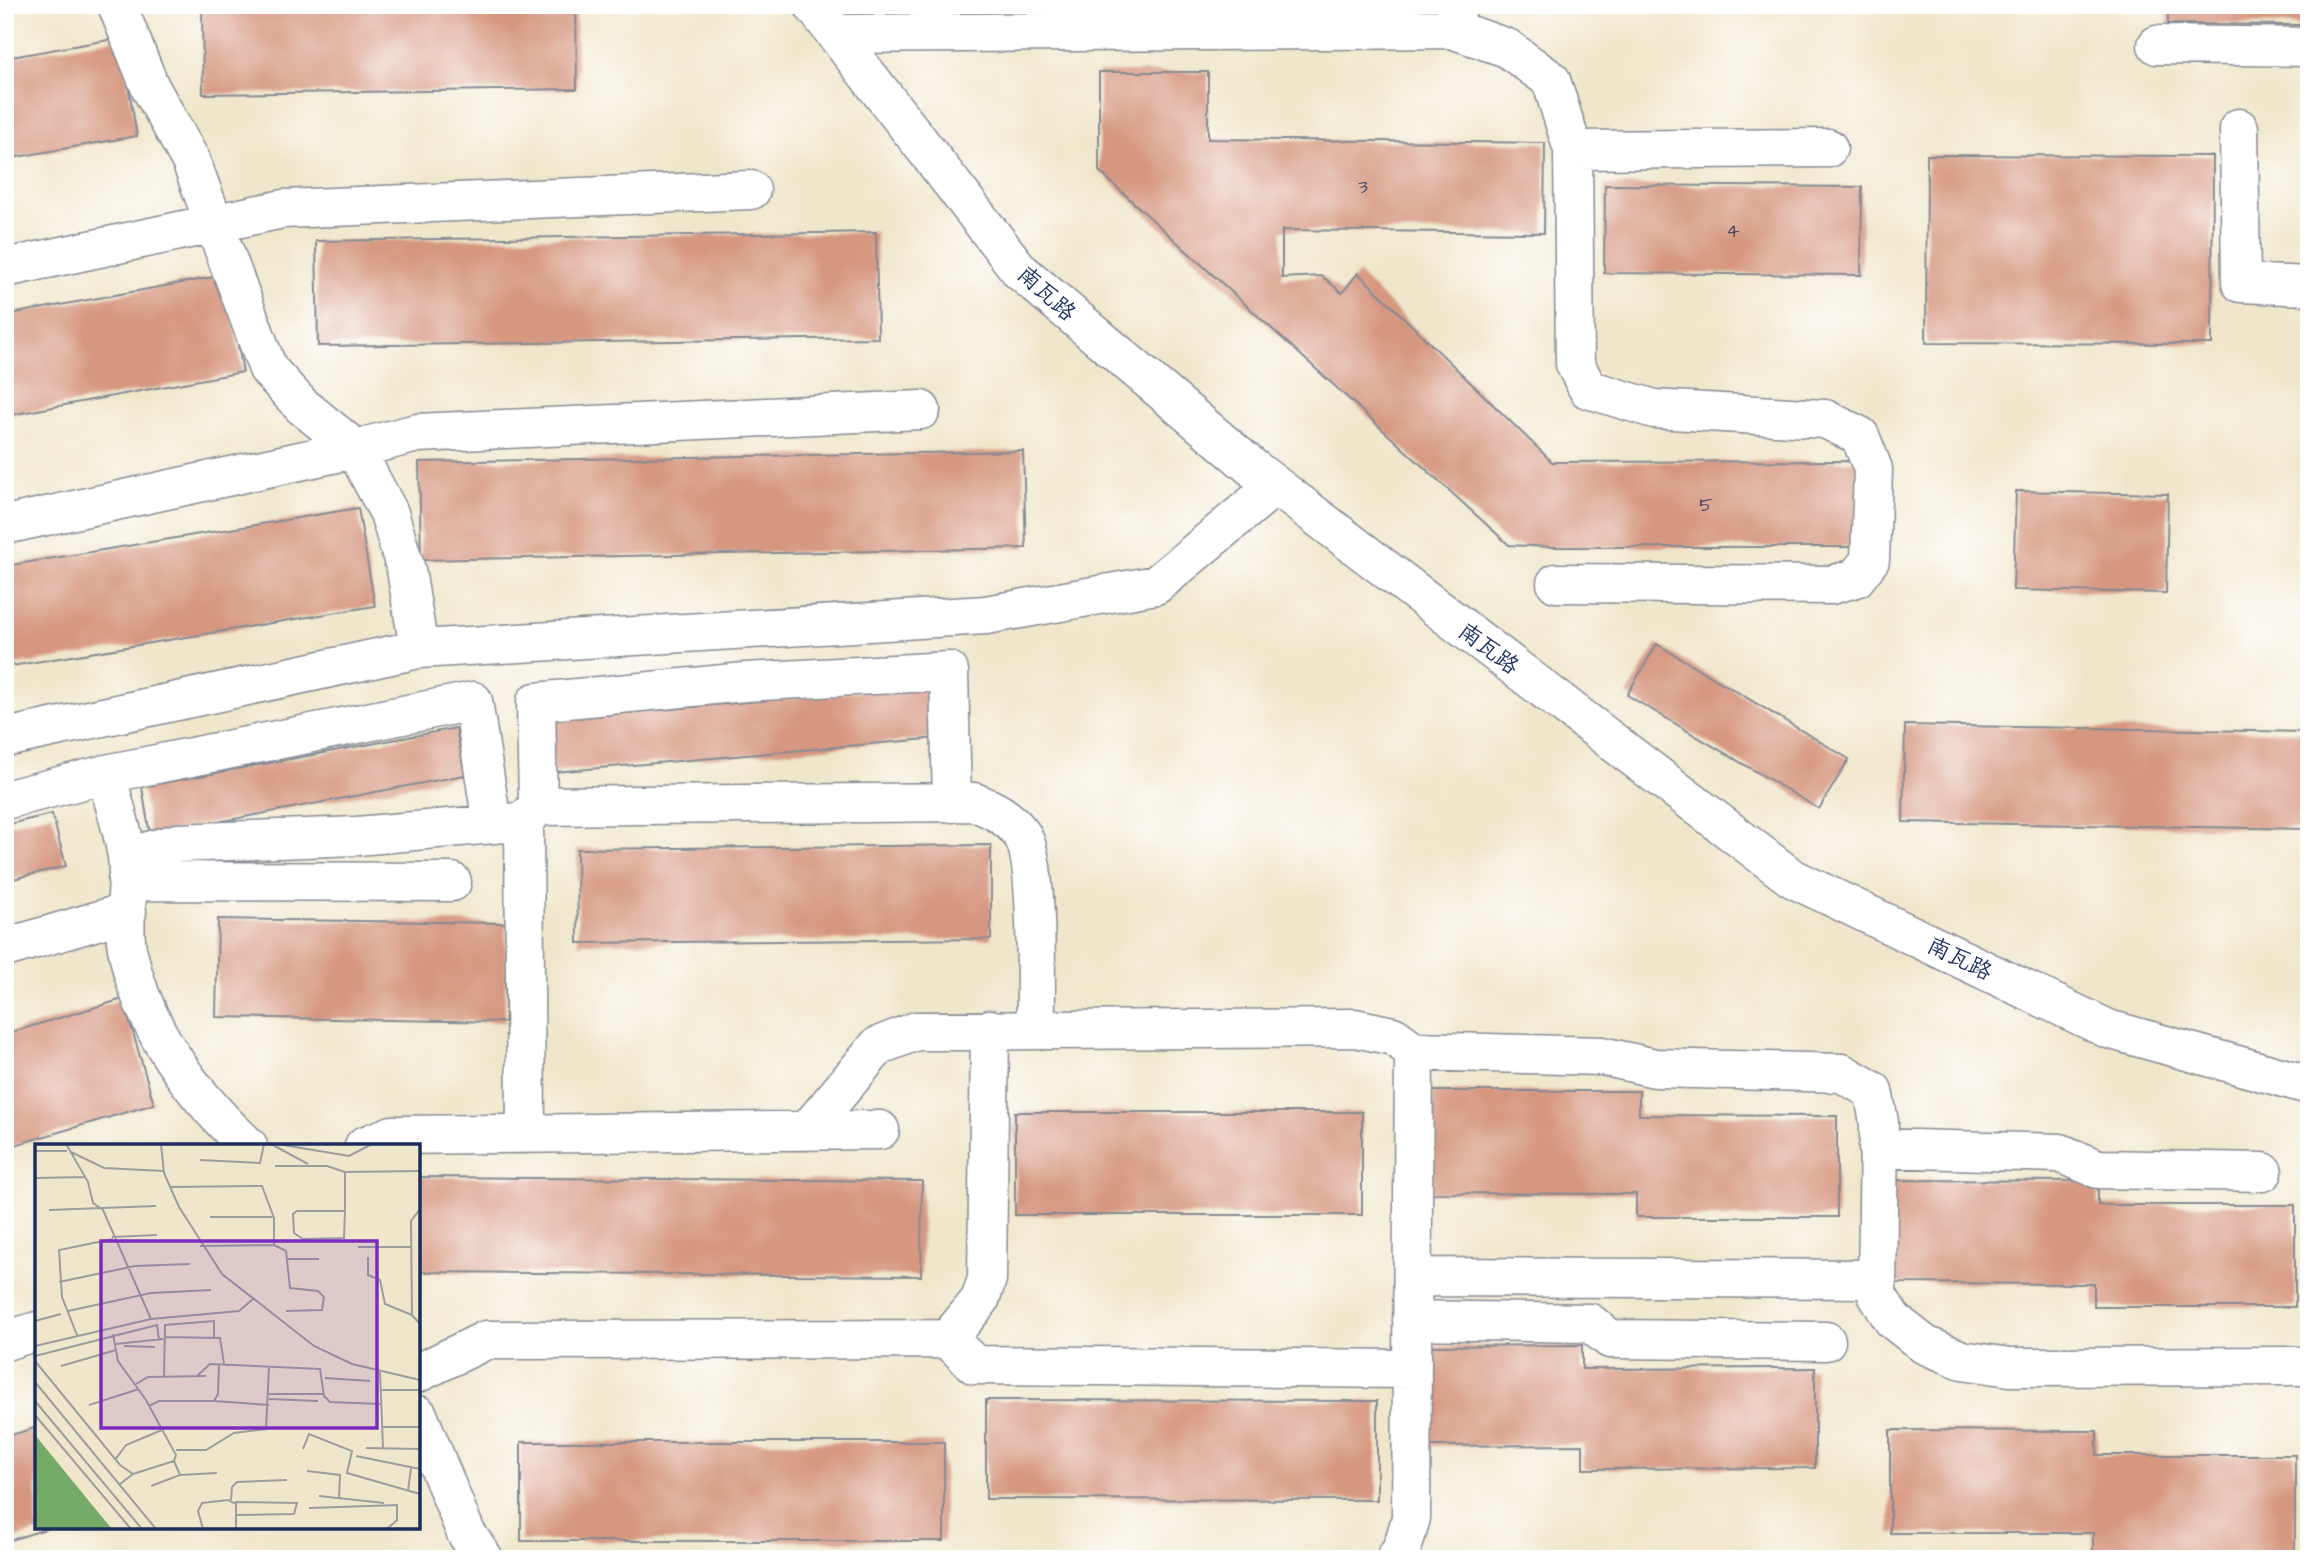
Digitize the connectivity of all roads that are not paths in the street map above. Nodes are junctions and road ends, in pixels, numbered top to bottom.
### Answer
1 (117, 5) edge
2 (1455, 17) edge
3 (824, 20) edge
4 (2157, 45) dead end
5 (2309, 47) edge
6 (2239, 128) dead end
7 (1828, 148) dead end
8 (1573, 150) junction
9 (751, 190) dead end
10 (216, 223) junction
11 (5, 268) edge
12 (2309, 286) edge
13 (921, 410) dead end
14 (355, 449) junction
15 (1275, 486) junction
16 (5, 525) edge
17 (1556, 583) dead end
18 (419, 649) junction
19 (5, 738) edge
20 (106, 774) junction
21 (5, 800) edge
22 (953, 803) junction
23 (518, 817) junction
24 (452, 882) dead end
25 (127, 883) junction
26 (5, 948) edge
27 (989, 1029) junction
28 (1036, 1029) junction
29 (1414, 1051) junction
30 (2309, 1085) edge
31 (880, 1130) dead end
32 (807, 1131) junction
33 (526, 1134) junction
34 (246, 1144) edge
35 (370, 1144) edge
36 (1878, 1148) junction
37 (2263, 1172) dead end
38 (1413, 1277) junction
39 (1877, 1279) junction
40 (1412, 1320) junction
41 (35, 1332) edge
42 (948, 1339) junction
43 (5, 1341) edge
44 (1826, 1341) dead end
45 (2309, 1366) edge
46 (1412, 1369) junction
47 (420, 1372) edge
48 (420, 1420) edge
49 (484, 1559) edge
50 (1395, 1559) edge

1 - 10 street
2 - 3 street
2 - 8 street
3 - 15 street, 南瓦路
4 - 5 street
6 - 12 street
7 - 8 street
8 - 17 street
9 - 10 street
10 - 11 street
10 - 14 street
13 - 14 street
14 - 16 street
14 - 18 street
15 - 18 street
15 - 30 street, 南瓦路
18 - 19 street
20 - 21 street
20 - 23 street
20 - 25 street
22 - 23 street
22 - 23 street
22 - 28 street
23 - 25 street
23 - 33 street
24 - 25 street
25 - 26 street
25 - 34 street
27 - 28 street
27 - 32 street
27 - 42 street
28 - 29 street
29 - 36 street
29 - 38 street
31 - 32 street
32 - 33 street
33 - 35 street
36 - 37 street
36 - 39 street
38 - 39 street
38 - 40 street
39 - 45 street
40 - 44 street
40 - 46 street
41 - 43 street
42 - 46 street
42 - 47 street
46 - 50 street
48 - 49 street

